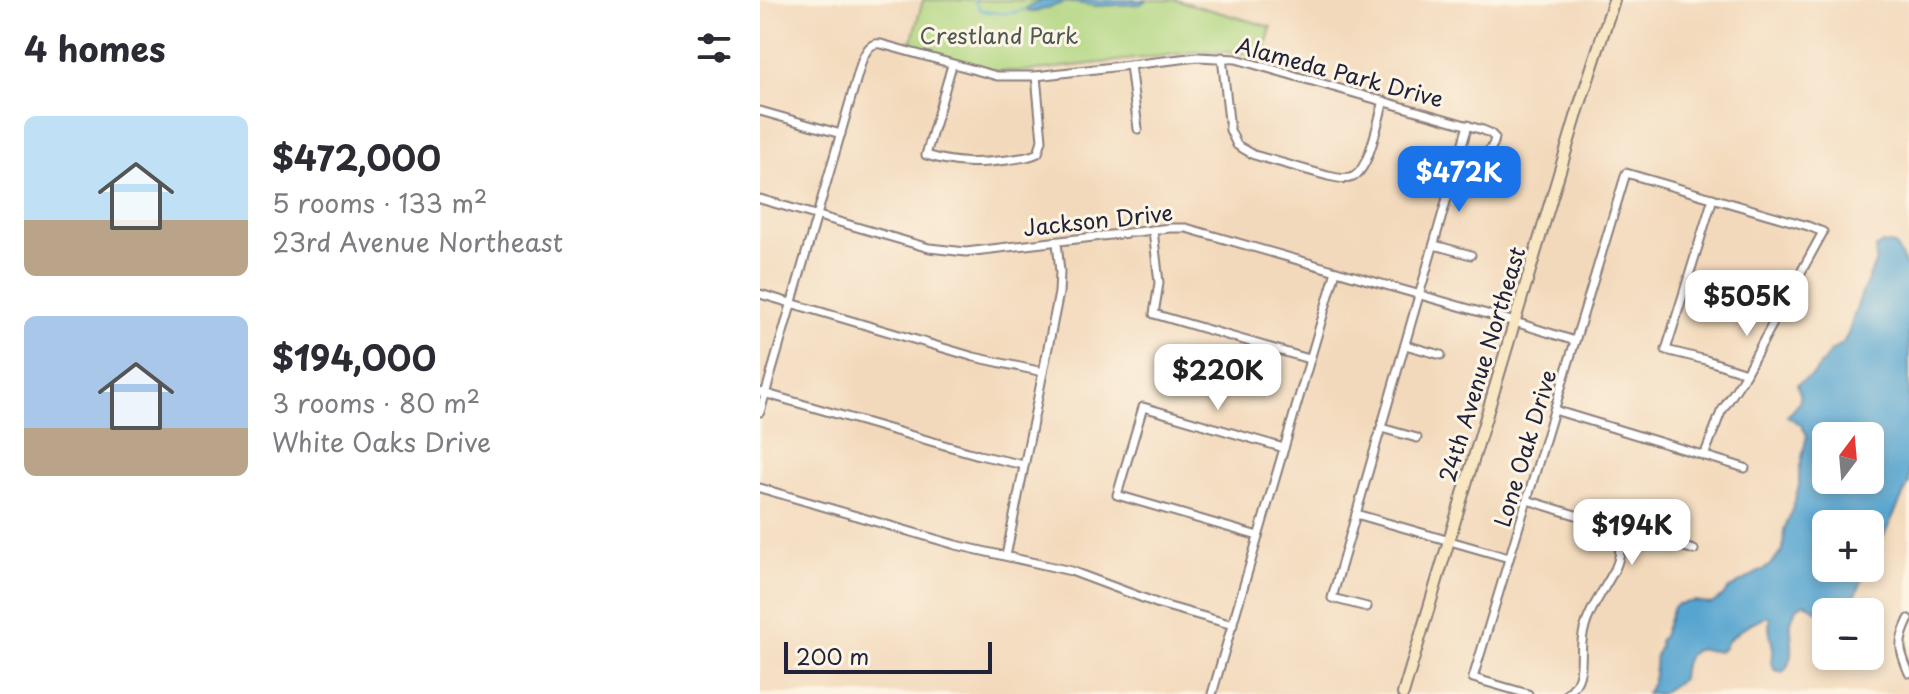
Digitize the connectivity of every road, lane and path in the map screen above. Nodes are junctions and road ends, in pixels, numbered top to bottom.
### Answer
1 (1614, 0) edge
2 (1222, 57) junction
3 (952, 65) junction
4 (1130, 65) junction
5 (1036, 76) junction
6 (1384, 101) junction
7 (760, 111) edge
8 (1468, 125) junction
9 (1138, 129) dead end
10 (841, 134) junction
11 (1459, 159) junction
12 (1713, 198) junction
13 (760, 199) edge
14 (817, 216) junction
15 (1153, 230) junction
16 (1057, 242) junction
17 (1434, 245) junction
18 (1471, 255) dead end
19 (1336, 271) junction
20 (760, 294) edge
21 (1420, 296) junction
22 (791, 303) junction
23 (1515, 322) junction
24 (1575, 341) junction
25 (1405, 345) junction
26 (1441, 355) dead end
27 (1309, 359) junction
28 (1043, 372) junction
29 (1746, 373) junction
30 (763, 393) edge
31 (1554, 410) junction
32 (760, 412) edge
33 (1381, 428) junction
34 (1417, 438) dead end
35 (1284, 448) junction
36 (1704, 456) junction
37 (1024, 465) junction
38 (1745, 468) dead end
39 (760, 488) edge
40 (1527, 500) junction
41 (1356, 514) junction
42 (1258, 536) junction
43 (1449, 540) junction
44 (1619, 545) junction
45 (1694, 550) dead end
46 (1006, 556) junction
47 (1509, 558) junction
48 (1367, 607) dead end
49 (1909, 619) edge
50 (1233, 625) junction
51 (1909, 673) edge
52 (1568, 693) edge
53 (1212, 694) edge
54 (1403, 694) edge
55 (1528, 694) edge

1 - 23 street, 24th Avenue Northeast
2 - 4 street, Alameda Park Drive
2 - 6 street, Alameda Park Drive
2 - 6 street
3 - 5 street, Alameda Park Drive
3 - 5 street
3 - 10 street, Alameda Park Drive
4 - 5 street, Alameda Park Drive
4 - 9 street
6 - 8 street, Alameda Park Drive
7 - 10 street
8 - 11 street
8 - 11 street
10 - 14 street
11 - 17 street
12 - 24 street, Lone Oak Drive
12 - 29 street
12 - 29 street
13 - 14 street, Jackson Drive
14 - 16 street, Jackson Drive
14 - 22 street
15 - 16 street, Jackson Drive
15 - 19 street, Jackson Drive
15 - 27 street
16 - 28 street
17 - 18 street
17 - 21 street
19 - 21 street, Jackson Drive
19 - 27 street
20 - 22 street
21 - 23 street, Jackson Drive
21 - 25 street
22 - 28 street
22 - 30 street
23 - 24 street, Jackson Drive
23 - 43 street, 24th Avenue Northeast
24 - 31 street, Lone Oak Drive
25 - 26 street
25 - 33 street
27 - 35 street
28 - 37 street
29 - 36 street
30 - 32 street
30 - 37 street
31 - 36 street
31 - 40 street, Lone Oak Drive
33 - 34 street
33 - 41 street
35 - 42 street
35 - 42 street
36 - 38 street
37 - 46 street
39 - 46 street
40 - 44 street
40 - 47 street, Lone Oak Drive
41 - 43 street
41 - 48 street
42 - 50 street
43 - 47 street
43 - 54 street, 24th Avenue Northeast
44 - 45 street
44 - 52 street
46 - 50 street
47 - 55 street, Lone Oak Drive
49 - 51 street
50 - 53 street

